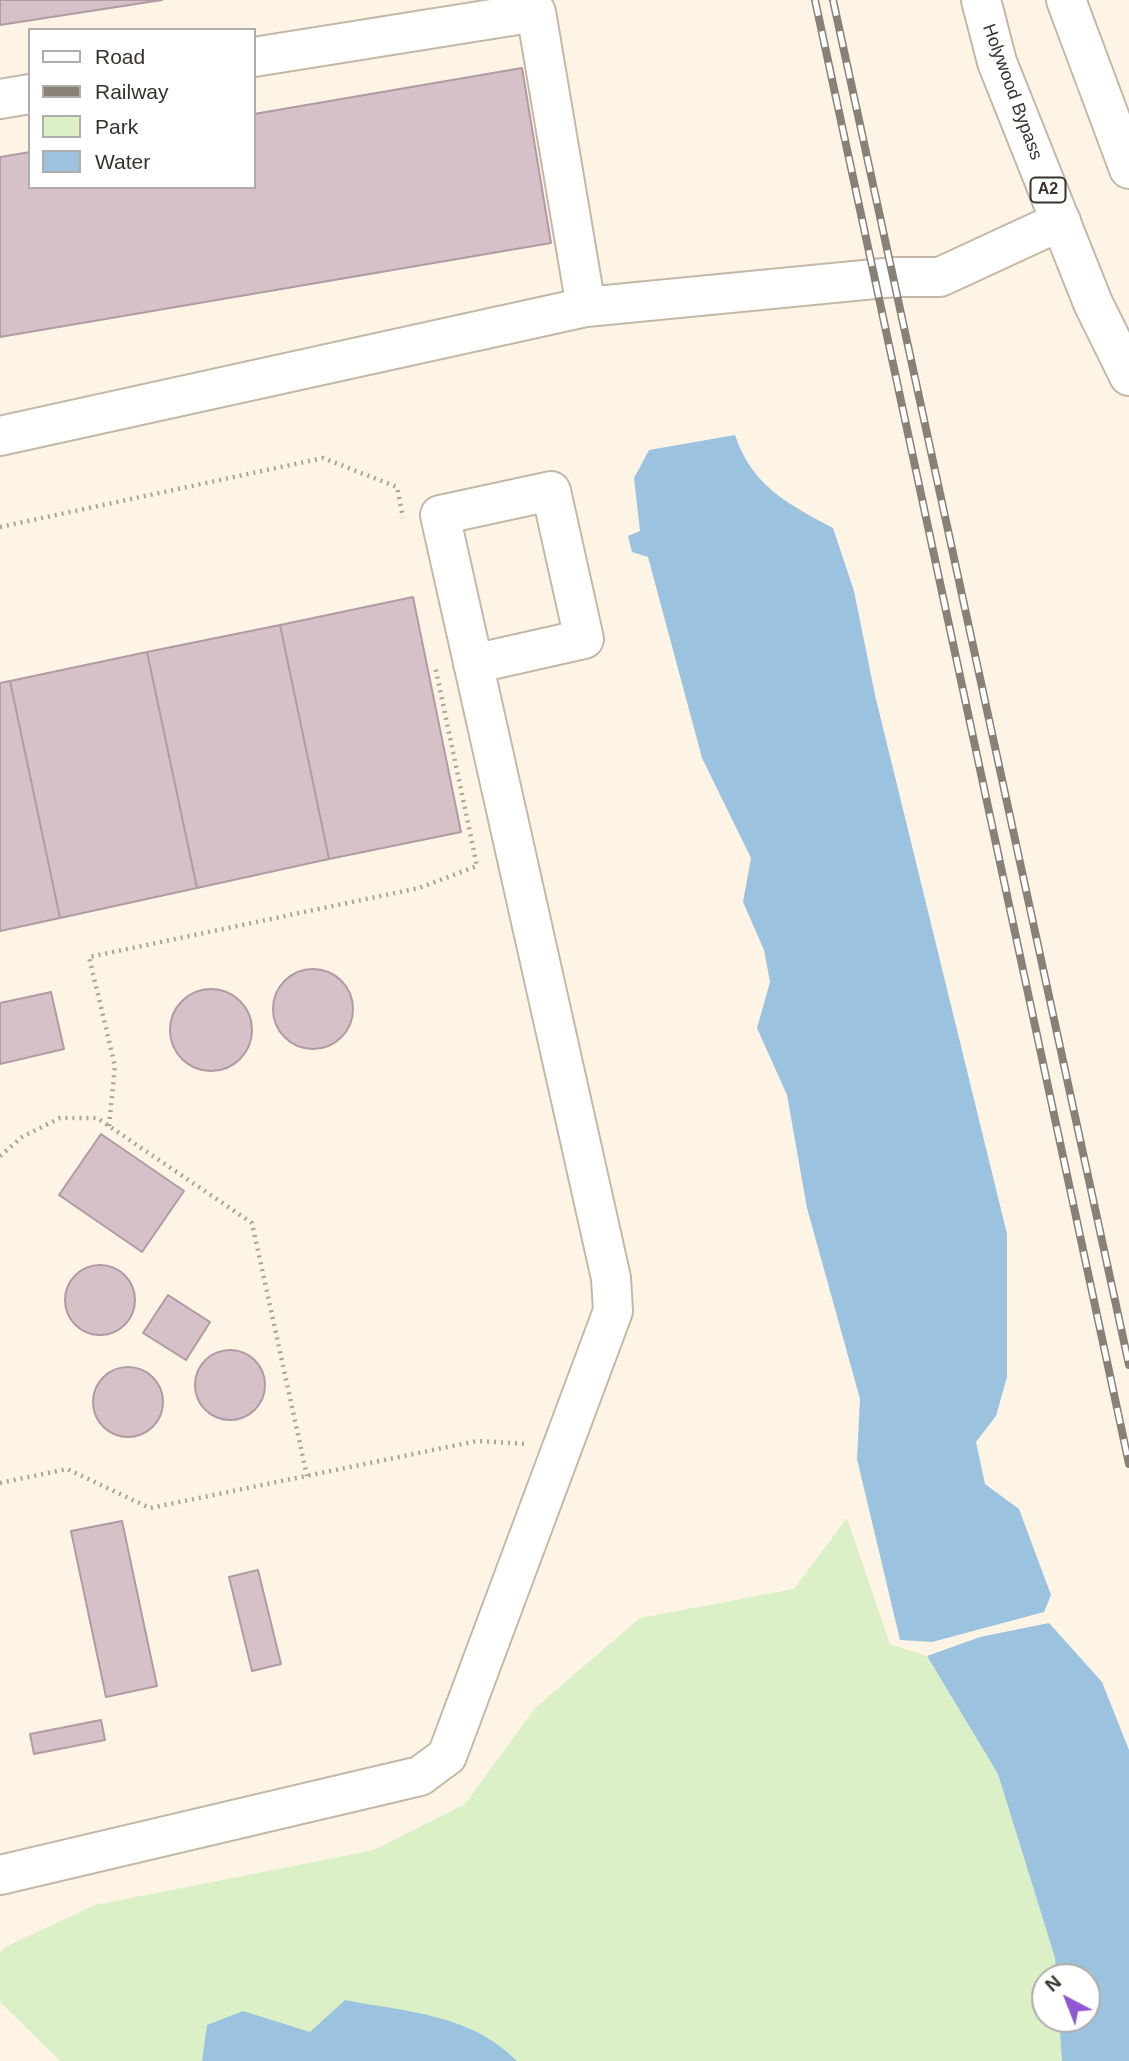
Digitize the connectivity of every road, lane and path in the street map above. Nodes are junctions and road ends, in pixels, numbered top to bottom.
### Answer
1 (981, 0) edge
2 (1066, 0) edge
3 (256, 57) edge
4 (28, 94) edge
5 (0, 99) edge
6 (1129, 169) edge
7 (1061, 222) junction
8 (586, 307) junction
9 (1129, 376) edge
10 (0, 436) edge
11 (0, 527) edge
12 (406, 528) dead end
13 (434, 663) dead end
14 (473, 664) junction
15 (109, 1126) junction
16 (0, 1156) edge
17 (561, 1452) junction
18 (307, 1476) junction
19 (0, 1483) edge
20 (0, 1875) edge

1 - 7 main road, Holywood Bypass / A2
2 - 6 main road
3 - 8 main road
4 - 5 main road
7 - 8 main road
7 - 9 main road, Holywood Bypass / A2
8 - 10 main road
11 - 12 path
13 - 15 path
14 - 14 main road
14 - 17 main road
15 - 16 path
15 - 18 path
17 - 18 path
17 - 20 main road
18 - 19 path

